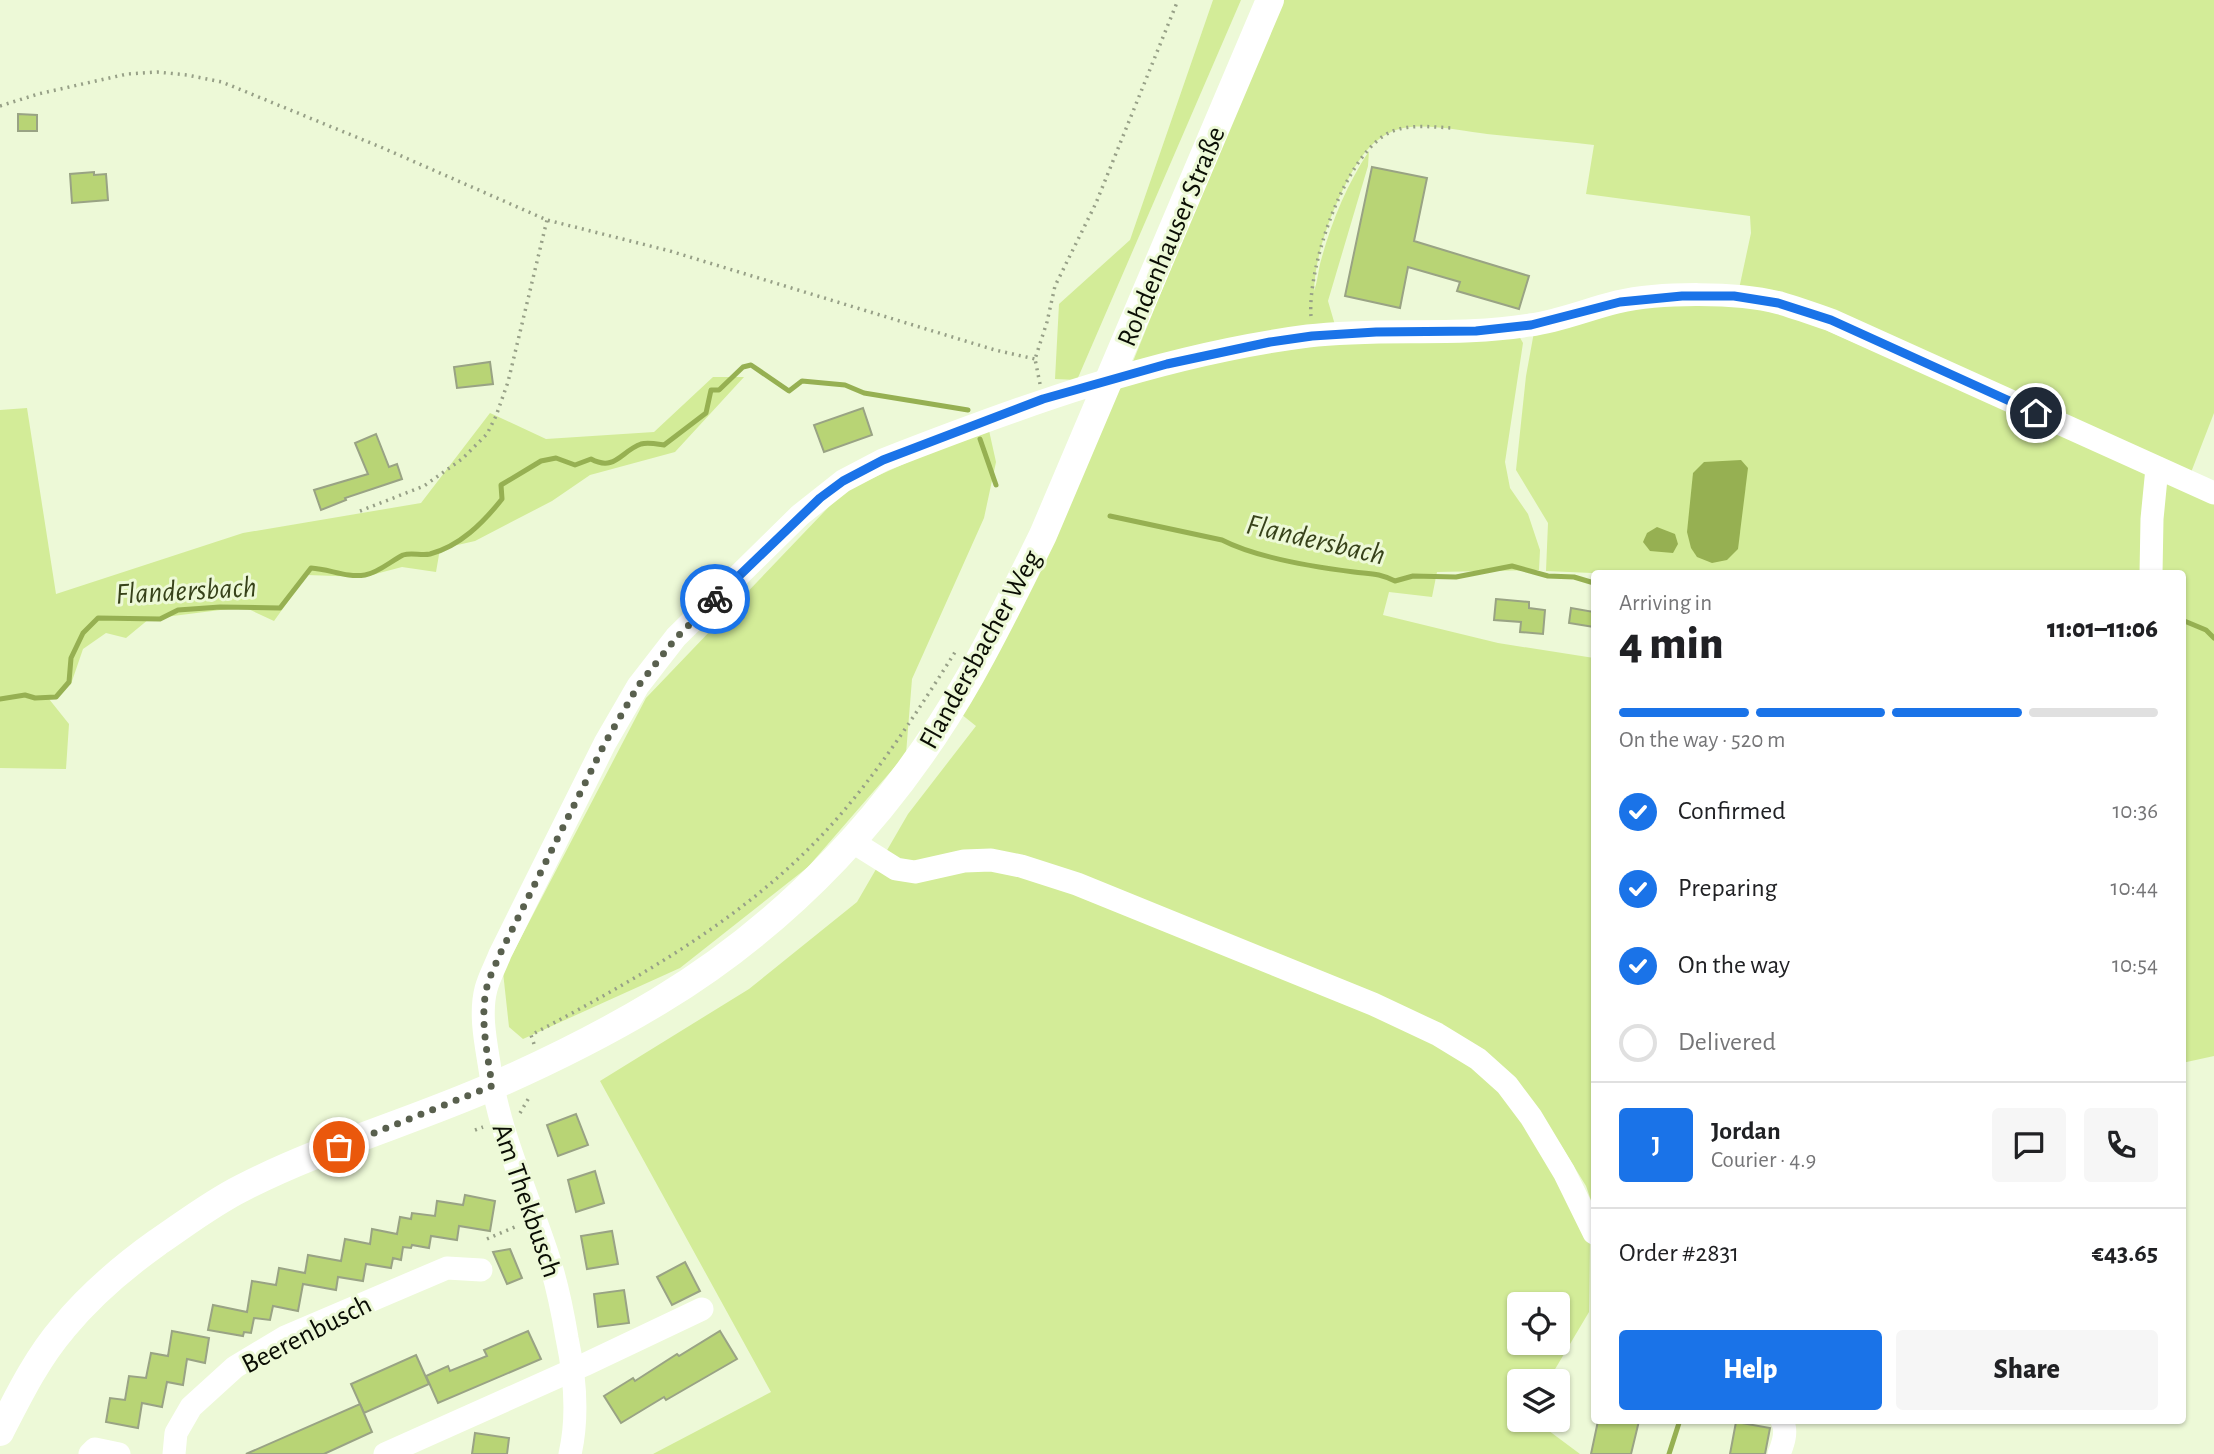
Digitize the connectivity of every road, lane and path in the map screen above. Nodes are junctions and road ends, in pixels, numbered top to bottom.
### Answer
1 (1178, 0) edge
2 (1270, 0) edge
3 (0, 106) edge
4 (1451, 128) dead end
5 (547, 220) junction
6 (1312, 336) junction
7 (1035, 359) junction
8 (1043, 399) junction
9 (2157, 468) junction
10 (2214, 493) edge
11 (360, 511) dead end
12 (1053, 511) joint
13 (2151, 570) edge
14 (959, 647) dead end
15 (853, 842) junction
16 (541, 1064) junction
17 (492, 1086) junction
18 (500, 1121) junction
19 (515, 1227) dead end
20 (1591, 1227) edge
21 (487, 1239) dead end
22 (481, 1270) dead end
23 (702, 1309) dead end
24 (574, 1370) junction
25 (1784, 1424) edge
26 (0, 1432) edge
27 (90, 1454) edge
28 (119, 1454) edge
29 (174, 1454) edge
30 (385, 1454) edge
31 (570, 1454) edge
32 (1779, 1454) edge

1 - 7 path
2 - 12 main road, Rohdenhauser Straße
3 - 5 path
4 - 6 path
5 - 7 path
5 - 11 path
6 - 8 street
6 - 9 street
7 - 8 path
8 - 17 street, Am Thekbusch
9 - 10 street
9 - 13 street
12 - 15 main road, Flandersbacher Weg
14 - 16 path
15 - 16 main road, Flandersbacher Weg
15 - 20 street
16 - 17 main road, Flandersbacher Weg
16 - 18 path
17 - 18 street, Am Thekbusch
17 - 26 main road, Flandersbacher Weg
18 - 24 street, Am Thekbusch
19 - 21 path
22 - 29 street, Beerenbusch
23 - 24 street
24 - 30 street
24 - 31 street, Am Thekbusch
25 - 32 street
27 - 28 street

